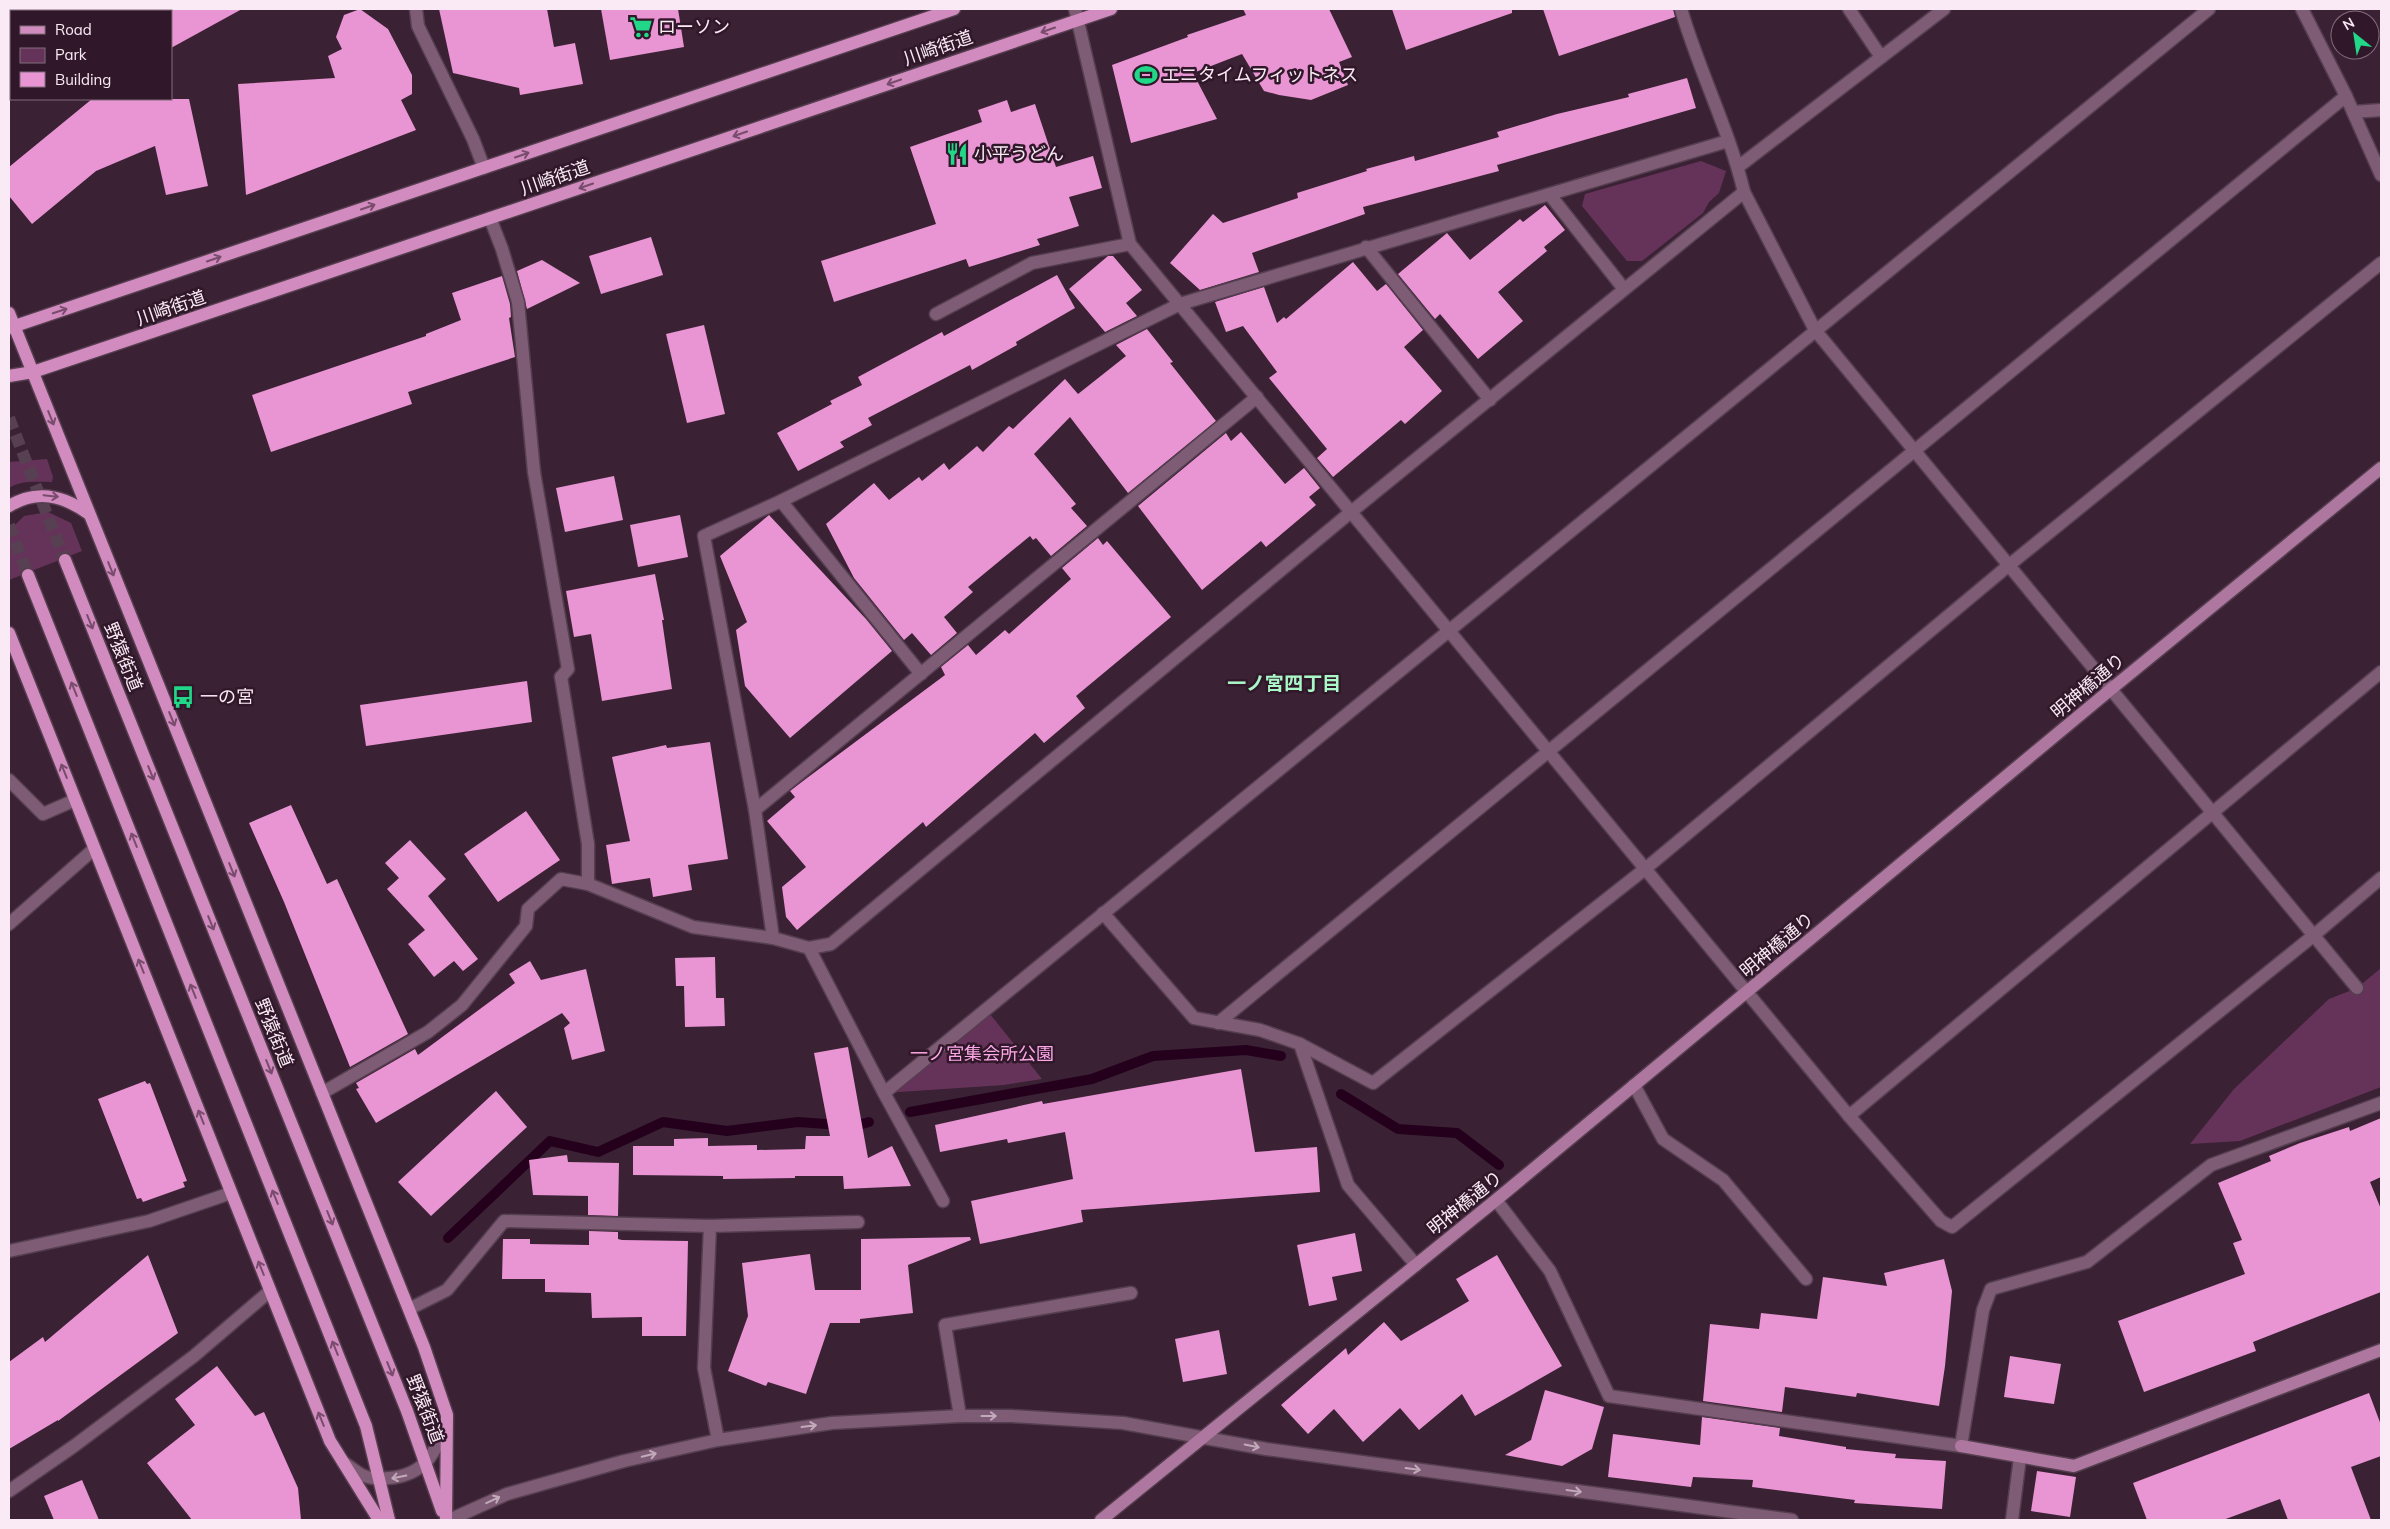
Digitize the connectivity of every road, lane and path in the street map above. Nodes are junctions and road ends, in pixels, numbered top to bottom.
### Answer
1 (416, 9) edge
2 (954, 9) edge
3 (1111, 9) edge
4 (1681, 9) edge
5 (1849, 9) edge
6 (1944, 9) edge
7 (2209, 9) edge
8 (2302, 9) edge
9 (1077, 14) edge
10 (1881, 57) junction
11 (2346, 96) junction
12 (2381, 110) edge
13 (2353, 112) junction
14 (1728, 141) junction
15 (1738, 167) junction
16 (484, 168) junction
17 (2381, 175) edge
18 (1744, 192) junction
19 (1550, 195) junction
20 (490, 218) junction
21 (1130, 244) junction
22 (1366, 248) junction
23 (2381, 263) edge
24 (1624, 289) junction
25 (1180, 304) junction
26 (9, 314) edge
27 (936, 314) dead end
28 (11, 327) edge
29 (1816, 330) junction
30 (33, 372) junction
31 (9, 376) edge
32 (1257, 397) junction
33 (1490, 400) junction
34 (1914, 452) junction
35 (2381, 468) edge
36 (781, 501) junction
37 (9, 506) edge
38 (1351, 512) junction
39 (90, 515) junction
40 (66, 560) tunnel mouth
41 (2008, 566) junction
42 (28, 575) tunnel mouth
43 (1449, 630) junction
44 (9, 633) edge
45 (2381, 672) edge
46 (921, 674) junction
47 (2110, 690) junction
48 (1548, 751) junction
49 (9, 780) edge
50 (75, 800) junction
51 (755, 810) junction
52 (2213, 814) junction
53 (94, 849) junction
54 (1645, 869) junction
55 (2381, 878) edge
56 (588, 884) junction
57 (1103, 913) junction
58 (9, 924) edge
59 (2313, 936) junction
60 (773, 938) junction
61 (808, 948) junction
62 (2357, 988) dead end
63 (1747, 992) junction
64 (1218, 1023) junction
65 (1300, 1044) junction
66 (1634, 1085) junction
67 (322, 1093) junction
68 (884, 1094) junction
69 (2381, 1103) edge
70 (1849, 1116) junction
71 (231, 1193) junction
72 (1496, 1200) junction
73 (943, 1201) dead end
74 (858, 1222) dead end
75 (710, 1226) junction
76 (9, 1251) edge
77 (1416, 1265) junction
78 (1806, 1279) dead end
79 (270, 1290) junction
80 (1131, 1293) dead end
81 (409, 1309) junction
82 (2381, 1350) edge
83 (447, 1415) junction
84 (960, 1416) junction
85 (1204, 1436) junction
86 (718, 1440) junction
87 (1961, 1446) junction
88 (2020, 1457) junction
89 (343, 1462) junction
90 (426, 1462) junction
91 (380, 1479) junction
92 (9, 1491) edge
93 (379, 1520) edge
94 (389, 1520) edge
95 (447, 1520) edge
96 (1101, 1520) edge
97 (1792, 1520) edge
98 (2012, 1520) edge

1 - 16 street
16 -> 2 main road, 川崎街道
3 - 9 main road, 川崎街道
4 - 14 street
5 - 10 street
6 - 10 street
7 - 29 street
8 - 11 street
9 -> 20 main road, 川崎街道
9 - 21 street
10 - 15 street
11 - 13 street
11 - 34 street
12 - 13 street
13 - 17 street
14 - 15 street
14 - 19 street
15 - 18 street
28 -> 16 main road, 川崎街道
18 - 24 street
18 - 29 street
19 - 22 street
19 - 24 street
20 - 30 main road, 川崎街道
20 - 56 street
21 - 25 street
21 - 27 street
22 - 25 street
22 - 33 street
23 - 41 street
24 - 33 street
25 - 32 street
25 - 36 street
26 - 28 main road
28 - 30 main road
29 - 34 street
29 - 43 street
30 - 31 main road, 川崎街道
30 -> 39 main road
32 - 38 street
32 - 46 street
33 - 38 street
34 - 41 street
34 - 48 street
35 - 47 street, 明神橋通り
36 - 46 street
36 - 51 street
37 -> 39 main road
38 - 43 street
38 - 61 street
39 -> 67 main road
40 -> 90 main road, 野猿街道
41 - 47 street
41 - 54 street
91 -> 42 main road
43 - 48 street
43 - 57 street
50 -> 44 main road
45 - 52 street
46 - 51 street
47 - 52 street
47 - 63 street, 明神橋通り
48 - 54 street
48 - 64 street
49 - 50 street
50 - 53 main road
51 - 60 street
52 - 59 street
52 - 70 street
53 - 58 street
71 -> 53 main road
54 - 63 street
54 - 65 street
55 - 59 street
56 - 60 street
56 - 67 street
57 - 64 street
57 - 68 street
59 - 62 street
59 - 70 street
60 - 61 street
61 - 68 street
63 - 66 street, 明神橋通り
63 - 70 street
64 - 65 street
65 - 77 street
66 - 72 street, 明神橋通り
66 - 78 street
67 - 81 main road
68 - 73 street
69 - 87 street
71 - 76 street
79 -> 71 main road
72 - 77 street, 明神橋通り
72 - 87 street
74 - 75 street
75 - 81 street
75 - 86 street
77 - 85 street, 明神橋通り
89 -> 79 main road
79 - 92 street
80 - 84 street
81 - 83 main road
82 - 88 street
83 - 90 street
83 - 95 main road
84 -> 85 street
86 -> 84 street
85 - 96 street, 明神橋通り
85 -> 97 street
95 -> 86 street
87 - 88 street
88 - 98 street
89 - 91 street
89 - 93 main road
90 -> 91 street
90 - 95 main road, 野猿街道
91 - 94 main road

